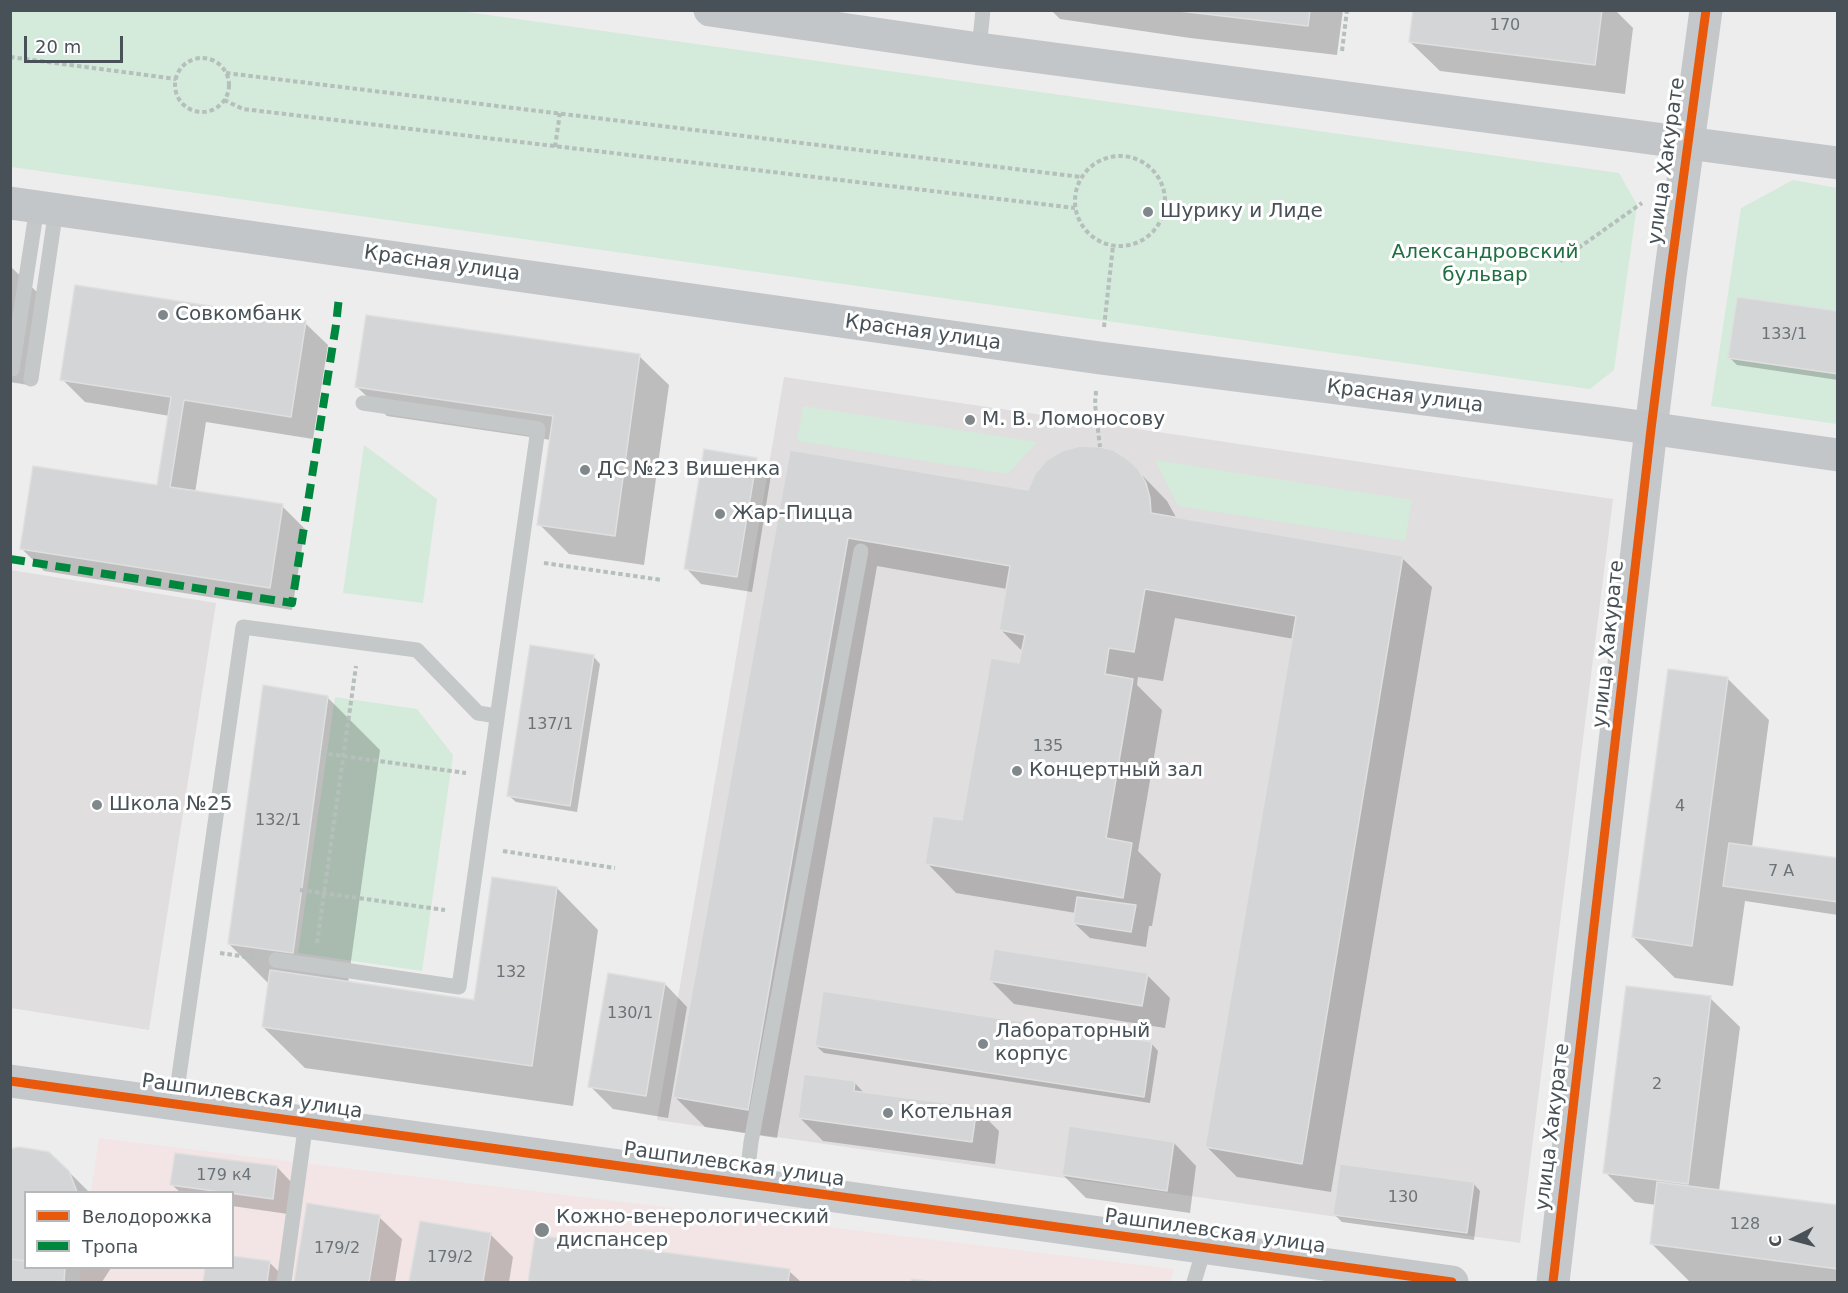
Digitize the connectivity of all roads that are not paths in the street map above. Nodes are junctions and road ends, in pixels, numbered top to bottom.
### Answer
1 (710, 10) edge
2 (983, 10) edge
3 (1706, 10) edge
4 (979, 49) junction
5 (1688, 142) junction
6 (1838, 163) edge
7 (34, 206) edge
8 (10, 369) edge
9 (31, 379) dead end
10 (363, 403) dead end
11 (1651, 429) junction
12 (1838, 454) edge
13 (861, 551) dead end
14 (497, 716) junction
15 (276, 960) road end
16 (10, 1081) edge
17 (175, 1104) junction
18 (306, 1122) junction
19 (746, 1184) junction
20 (1204, 1249) junction
21 (284, 1282) edge
22 (1194, 1282) edge
23 (1452, 1282) edge
24 (1553, 1282) edge

1 - 4 main road
2 - 4 lane
3 - 5 street, улица Хакурате
4 - 5 main road
5 - 6 main road
5 - 11 street, улица Хакурате
7 - 8 lane
7 - 9 lane
7 - 11 main road, Красная улица
10 - 14 lane
11 - 12 main road, Красная улица
11 - 24 street, улица Хакурате
13 - 19 lane
14 - 15 lane
14 - 17 lane
16 - 17 street, Рашпилевская улица
17 - 18 street, Рашпилевская улица
18 - 19 street, Рашпилевская улица
18 - 21 lane
19 - 20 street, Рашпилевская улица
20 - 22 lane
20 - 23 street, Рашпилевская улица

